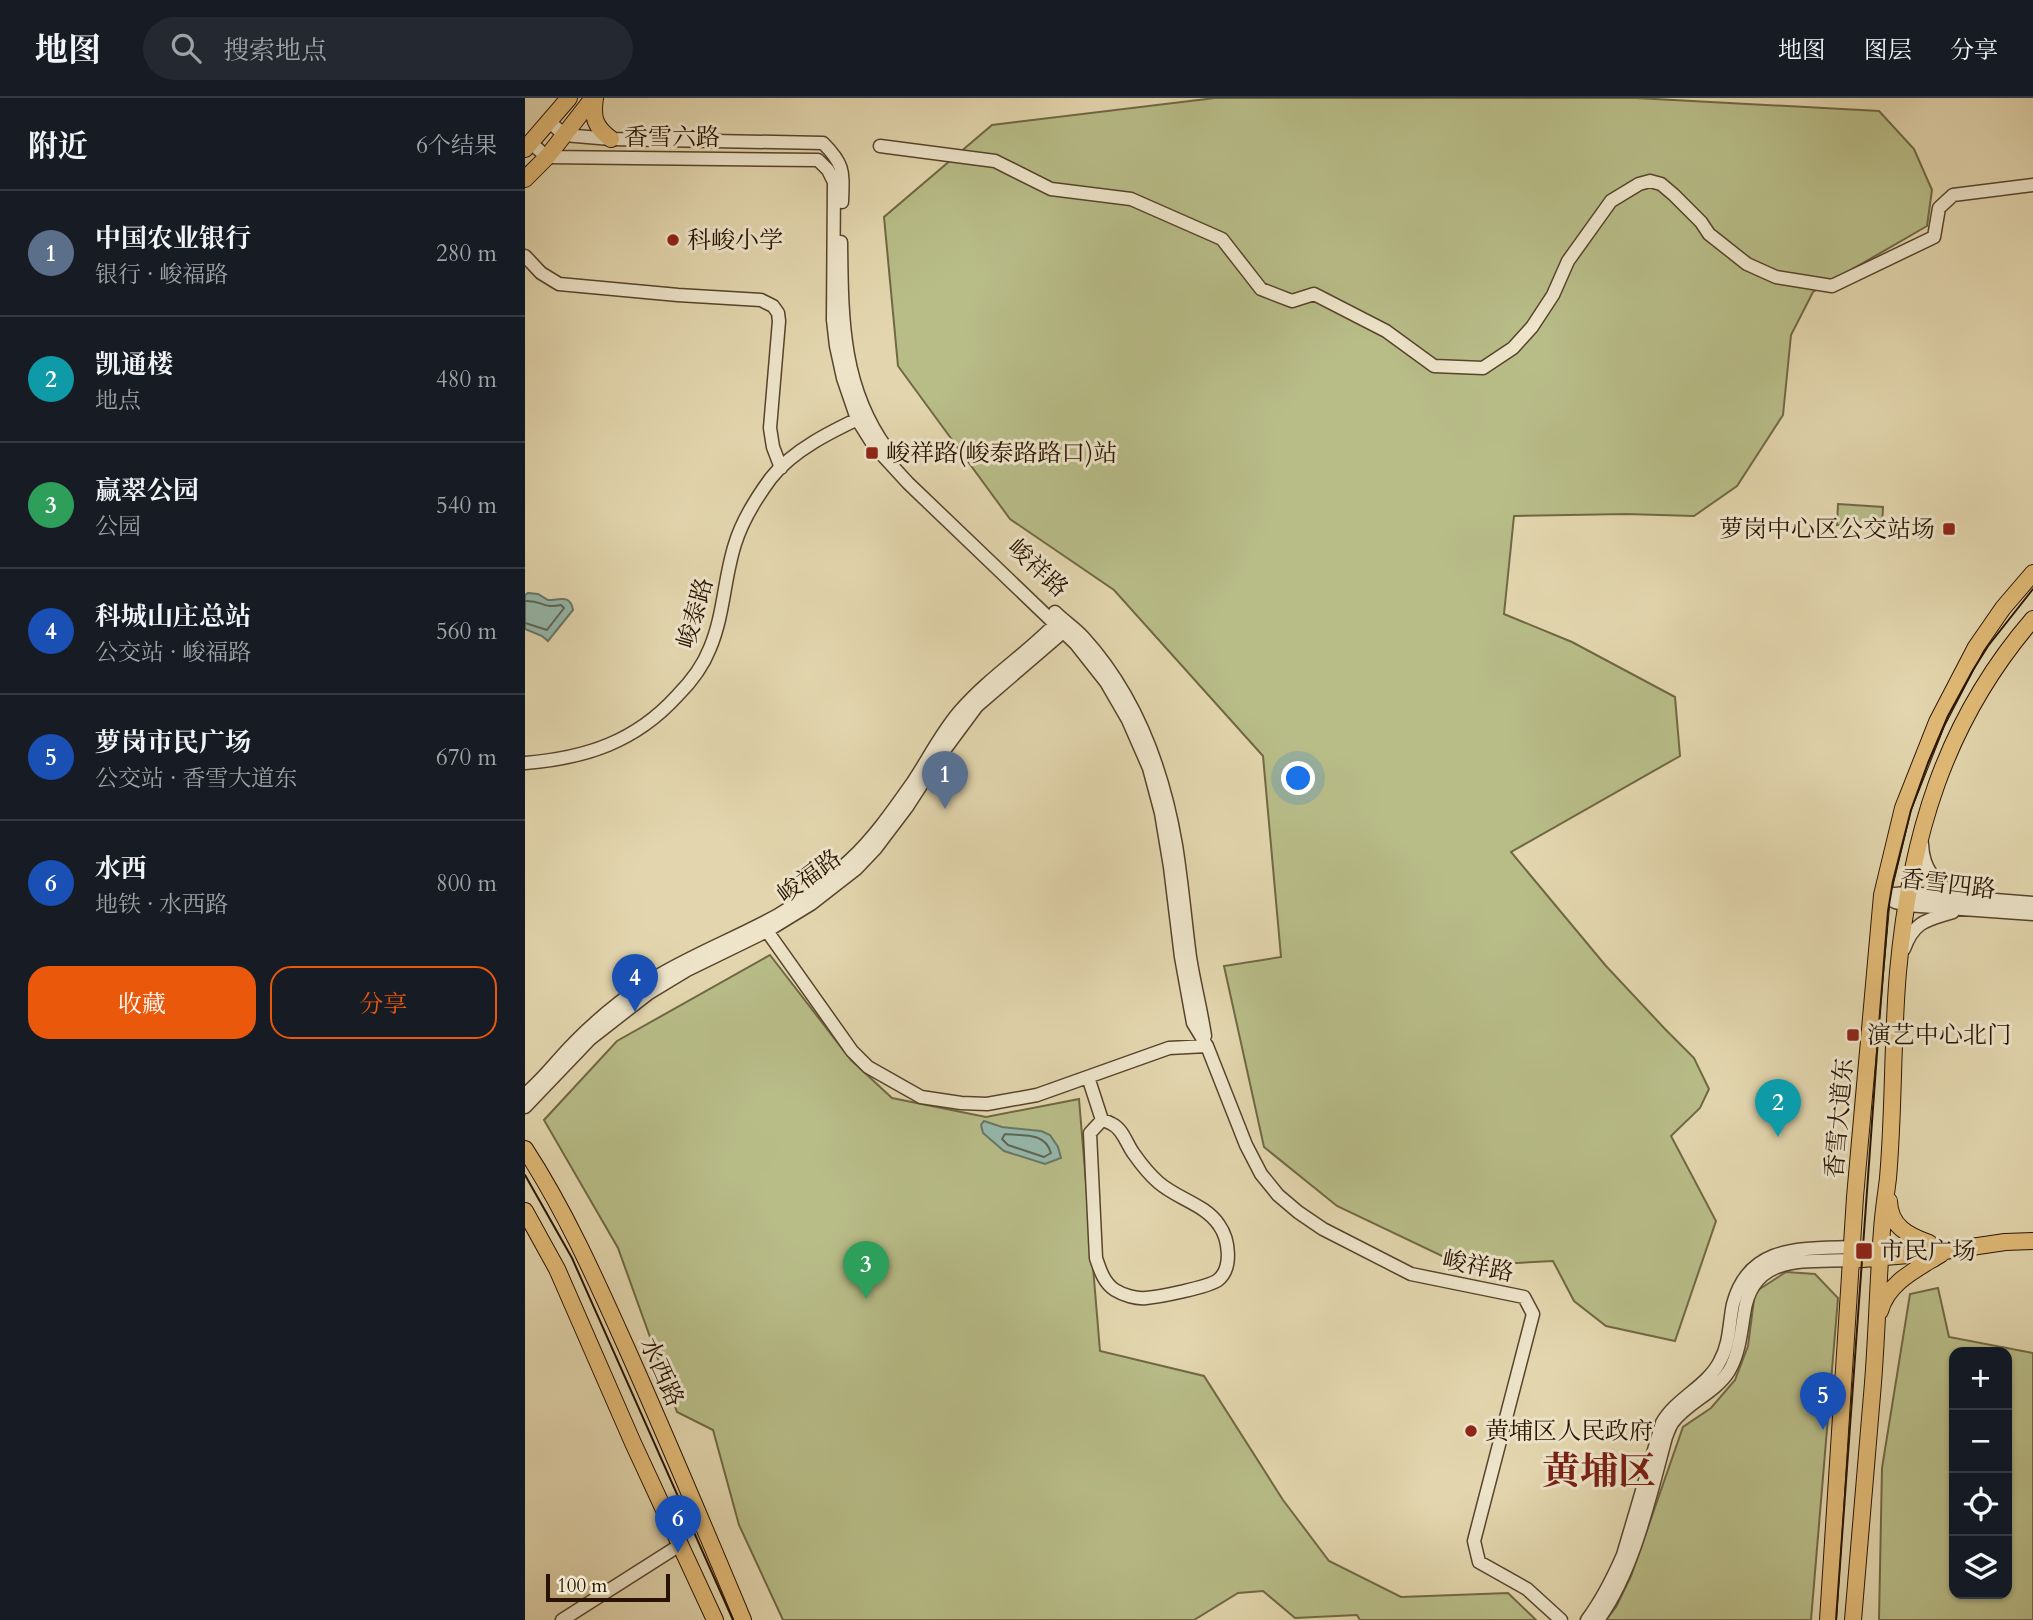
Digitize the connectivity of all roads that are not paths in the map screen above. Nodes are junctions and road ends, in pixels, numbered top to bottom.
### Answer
1 (569, 98) edge
2 (594, 98) edge
3 (549, 121) junction
4 (564, 135) junction
5 (611, 139) junction
6 (823, 143) joint
7 (528, 146) edge
8 (880, 146) dead end
9 (547, 157) junction
10 (818, 160) joint
11 (525, 179) edge
12 (2033, 185) edge
13 (525, 256) edge
14 (862, 416) junction
15 (781, 468) junction
16 (2033, 573) edge
17 (2033, 619) edge
18 (1063, 625) junction
19 (525, 763) edge
20 (1924, 819) junction
21 (1882, 895) junction
22 (1907, 899) junction
23 (1961, 903) junction
24 (2033, 903) edge
25 (2033, 914) edge
26 (767, 931) junction
27 (1898, 973) junction
28 (1207, 1046) junction
29 (1088, 1077) junction
30 (525, 1094) edge
31 (525, 1107) edge
32 (1102, 1120) junction
33 (525, 1149) edge
34 (1888, 1179) junction
35 (525, 1211) edge
36 (2033, 1232) edge
37 (2033, 1241) edge
38 (1929, 1244) junction
39 (1946, 1251) junction
40 (1881, 1252) junction
41 (1852, 1253) junction
42 (1876, 1329) junction
43 (680, 1545) junction
44 (562, 1620) edge
45 (715, 1620) edge
46 (743, 1620) edge
47 (1561, 1620) edge
48 (1587, 1620) edge
49 (1598, 1620) edge
50 (1828, 1620) edge
51 (1853, 1620) edge

1 - 3 main road
2 - 4 main road
2 - 5 main road
3 - 4 street
3 - 7 main road
4 - 5 street, 香雪六路
4 - 9 main road
5 - 6 street, 香雪六路
6 - 14 street, 峻祥路
7 - 9 street
8 - 12 street
9 - 10 street, 香雪六路
9 - 11 main road
10 - 14 street, 峻祥路
13 - 15 street
14 - 15 street, 峻泰路
14 - 18 street, 峻祥路
15 - 19 street, 峻泰路
16 - 21 main road, 香雪大道东
17 - 20 main road, 香雪大道东
18 - 26 street, 峻福路
18 - 28 street, 峻祥路
18 - 30 street, 峻福路
20 - 22 main road, 香雪大道东
20 - 23 street
21 - 22 street, 香雪四路
21 - 41 main road, 香雪大道东
22 - 23 street, 香雪四路
22 - 27 main road, 香雪大道东
23 - 24 street, 香雪四路
23 - 25 street, 香雪四路
23 - 27 street
26 - 29 street
26 - 31 street, 峻福路
27 - 34 main road, 香雪大道东
28 - 29 street
28 - 47 street, 峻祥路
29 - 32 street
32 - 32 street
33 - 46 main road, 水西路
34 - 38 main road
34 - 40 main road, 香雪大道东
35 - 43 main road
36 - 38 main road
37 - 39 main road
38 - 40 main road
39 - 40 main road
39 - 42 main road
40 - 41 main road
40 - 42 main road, 香雪大道东
41 - 48 street
41 - 49 street
41 - 50 main road, 香雪大道东
42 - 51 main road, 香雪大道东
43 - 44 street
43 - 45 main road

